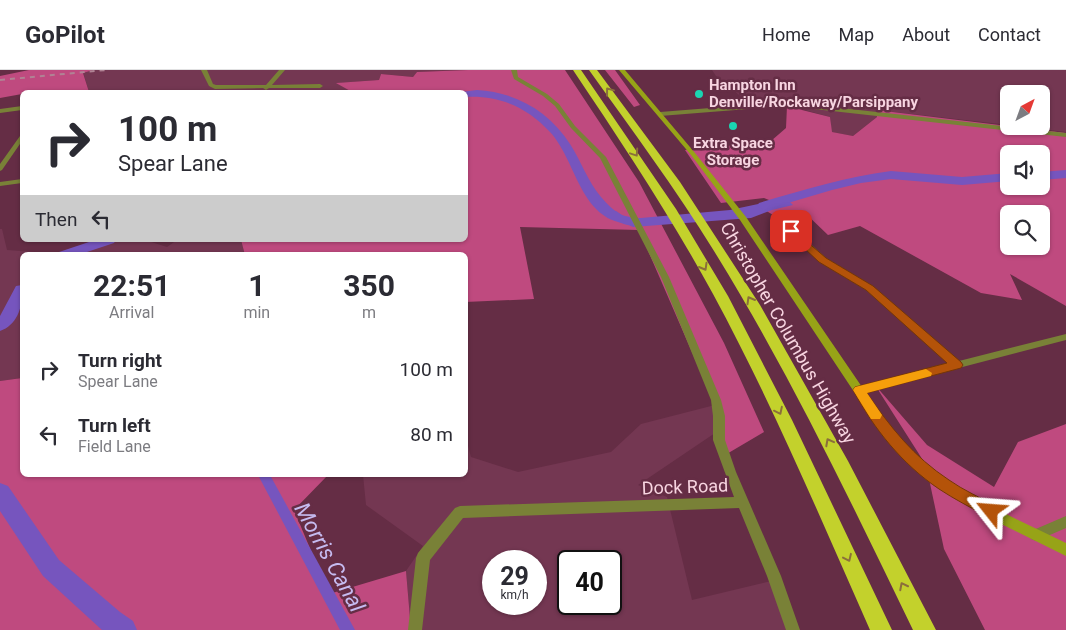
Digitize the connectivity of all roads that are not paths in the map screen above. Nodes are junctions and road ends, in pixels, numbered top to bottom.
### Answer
1 (204, 70) edge
2 (282, 70) edge
3 (514, 70) edge
4 (567, 70) edge
5 (577, 70) edge
6 (593, 70) edge
7 (622, 70) edge
8 (320, 86) dead end
9 (268, 87) junction
10 (263, 90) edge
11 (20, 108) edge
12 (0, 111) edge
13 (660, 114) junction
14 (1066, 135) edge
15 (625, 138) junction
16 (20, 140) edge
17 (0, 169) edge
18 (20, 181) edge
19 (0, 184) edge
20 (791, 231) dead end
21 (1066, 337) edge
22 (957, 365) junction
23 (859, 390) junction
24 (743, 502) junction
25 (1066, 522) edge
26 (1036, 535) junction
27 (1066, 550) edge
28 (415, 630) edge
29 (792, 630) edge
30 (881, 630) edge
31 (925, 630) edge

1 - 9 street
2 - 9 street
3 - 24 street, Dock Road
4 - 15 highway
5 - 15 highway
31 -> 6 highway, Christopher Columbus Highway
7 - 13 street
8 - 9 street
9 - 10 street
11 - 12 street
13 - 14 street
13 - 23 street
15 -> 30 highway
16 - 17 street
18 - 19 street
20 - 22 street
21 - 22 street
22 - 23 street
23 - 26 street
24 - 28 street, Dock Road
24 - 29 street
25 - 26 street
26 - 27 street

